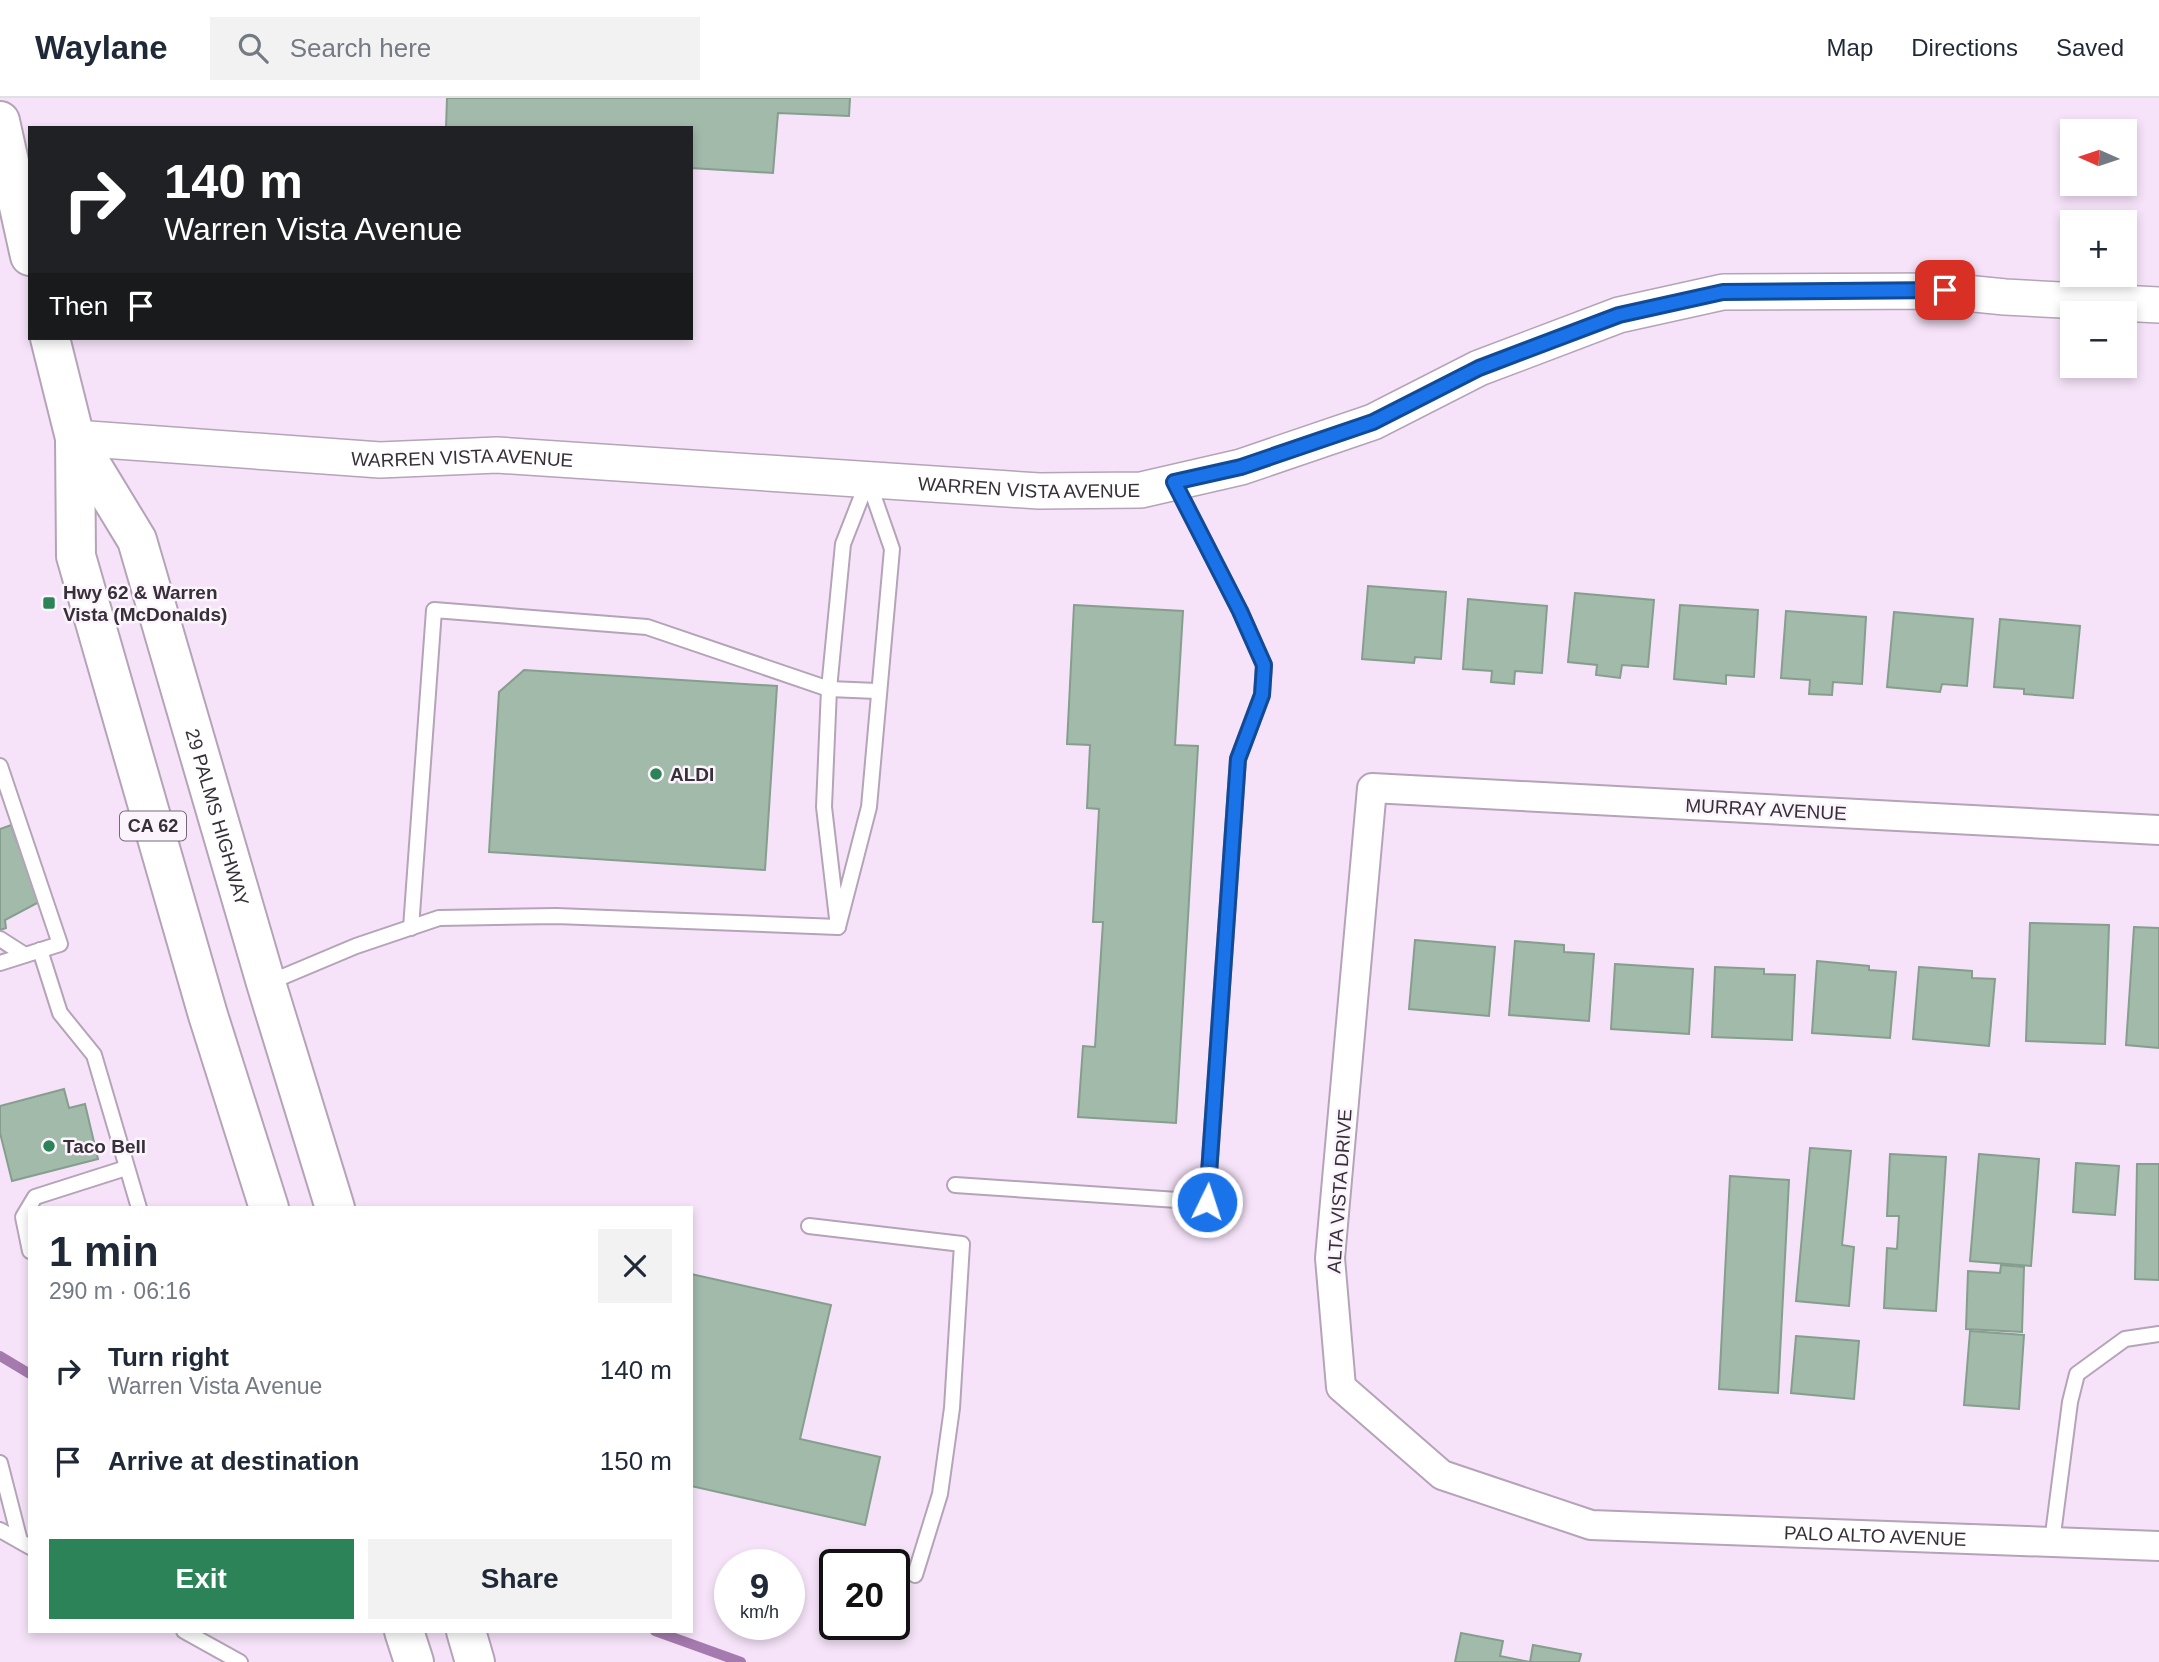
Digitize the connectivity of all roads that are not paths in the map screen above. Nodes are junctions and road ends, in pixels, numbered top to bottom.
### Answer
1 (0, 121) edge
2 (28, 247) edge
3 (2159, 305) edge
4 (50, 340) edge
5 (75, 439) junction
6 (868, 480) junction
7 (1174, 482) junction
8 (829, 689) junction
9 (877, 691) junction
10 (0, 766) edge
11 (1372, 788) joint
12 (2159, 830) edge
13 (411, 928) junction
14 (838, 928) junction
15 (0, 939) edge
16 (40, 950) junction
17 (25, 955) junction
18 (0, 963) edge
19 (266, 983) junction
20 (126, 1168) junction
21 (955, 1185) dead end
22 (30, 1206) edge
23 (138, 1206) edge
24 (268, 1206) edge
25 (334, 1206) edge
26 (28, 1209) edge
27 (809, 1227) dead end
28 (28, 1241) edge
29 (2159, 1334) edge
30 (0, 1464) edge
31 (1591, 1525) joint
32 (0, 1530) edge
33 (2052, 1542) junction
34 (25, 1544) edge
35 (2159, 1546) edge
36 (915, 1575) dead end
37 (188, 1633) edge
38 (405, 1633) edge
39 (467, 1633) edge
40 (240, 1662) edge
41 (414, 1662) edge
42 (475, 1662) edge

1 - 2 main road
3 - 7 street, WARREN VISTA AVENUE
4 - 5 main road, 29 PALMS HIGHWAY / CA 62
5 - 6 street, WARREN VISTA AVENUE
5 - 19 main road, 29 PALMS HIGHWAY / CA 62
5 - 24 main road, 29 PALMS HIGHWAY / CA 62
6 - 7 street, WARREN VISTA AVENUE
6 - 8 lane
6 - 9 lane
7 - 21 lane
8 - 9 lane
8 - 13 lane
8 - 14 lane
9 - 14 lane
10 - 16 lane
11 - 12 street, MURRAY AVENUE
11 - 31 street, ALTA VISTA DRIVE
13 - 14 lane
13 - 19 lane
15 - 17 lane
16 - 17 lane
16 - 20 lane
17 - 18 lane
19 - 25 main road, 29 PALMS HIGHWAY / CA 62
20 - 22 lane
20 - 23 lane
26 - 28 lane
27 - 36 lane
29 - 33 lane
30 - 34 lane
31 - 33 street, PALO ALTO AVENUE
32 - 34 lane
33 - 35 street, PALO ALTO AVENUE
37 - 40 lane
38 - 41 main road
39 - 42 main road

